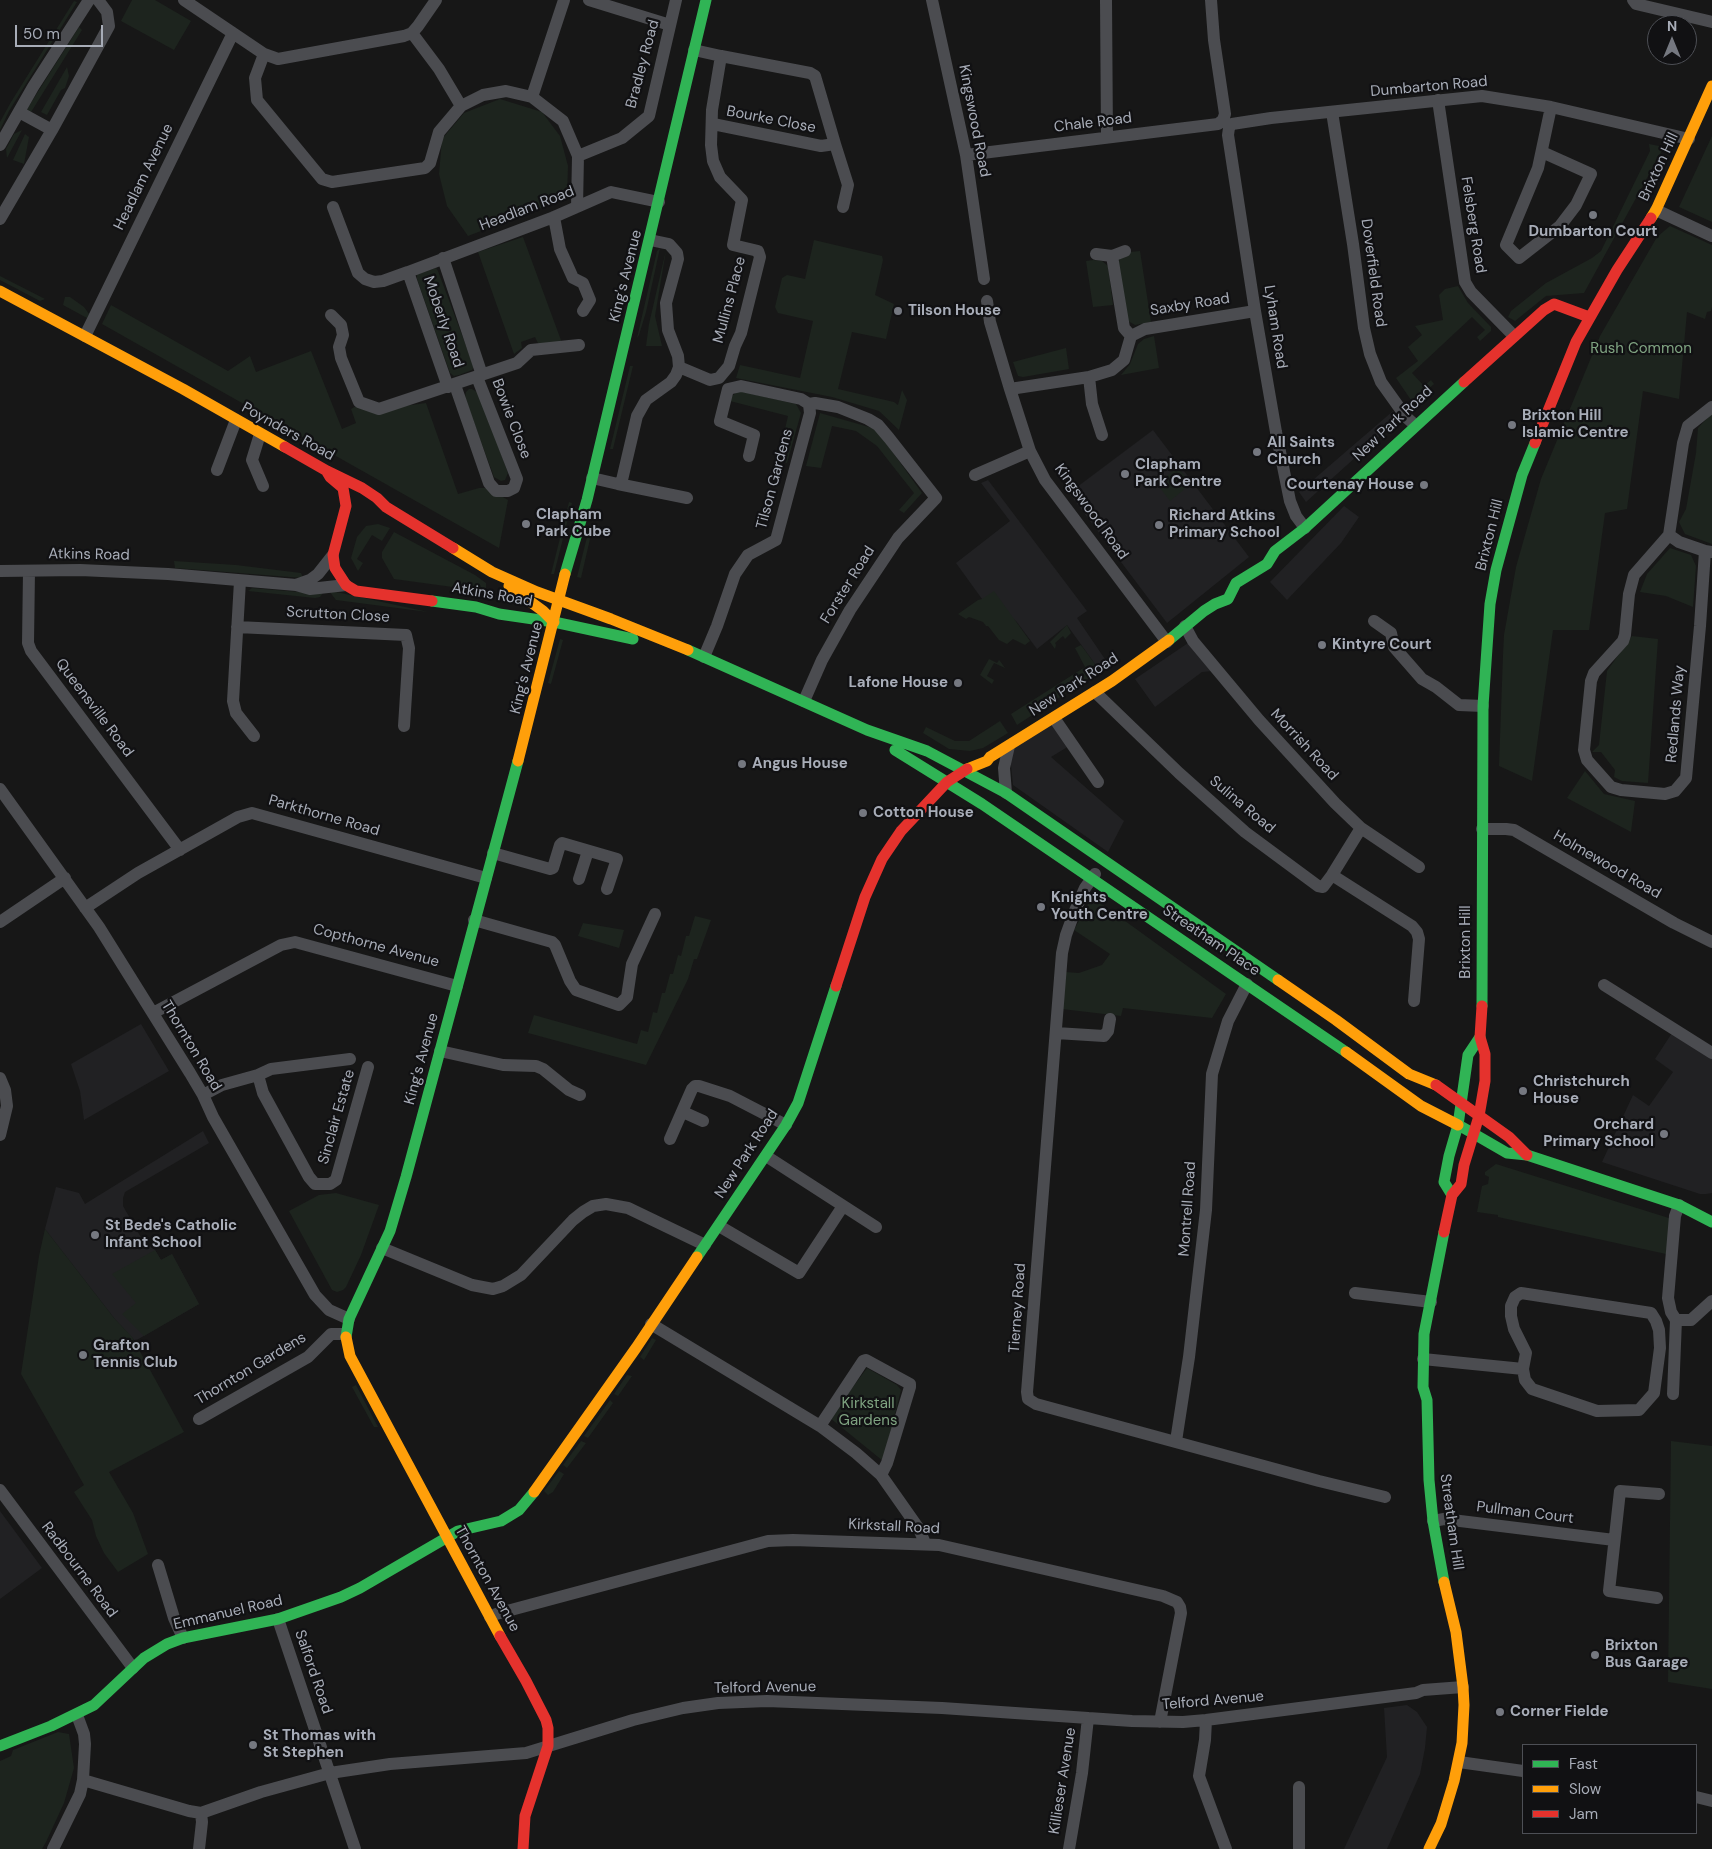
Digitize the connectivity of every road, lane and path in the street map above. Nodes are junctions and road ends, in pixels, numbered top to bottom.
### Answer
1 (89, 0) edge
2 (98, 0) edge
3 (184, 0) edge
4 (436, 0) edge
5 (564, 0) edge
6 (589, 0) edge
7 (676, 0) edge
8 (706, 0) edge
9 (932, 0) edge
10 (1106, 0) edge
11 (1211, 0) edge
12 (1633, 0) edge
13 (1712, 22) edge
14 (670, 25) junction
15 (412, 33) junction
16 (233, 34) junction
17 (694, 50) junction
18 (264, 54) junction
19 (720, 56) junction
20 (1712, 86) edge
21 (532, 96) junction
22 (1438, 100) junction
23 (461, 106) junction
24 (1550, 107) junction
25 (19, 112) junction
26 (1332, 112) junction
27 (1226, 123) junction
28 (713, 124) junction
29 (52, 130) junction
30 (1107, 138) junction
31 (1689, 139) junction
32 (835, 144) junction
33 (0, 145) edge
34 (1542, 152) junction
35 (966, 155) junction
36 (578, 156) junction
37 (742, 200) joint
38 (660, 202) junction
39 (577, 207) junction
40 (843, 207) dead end
41 (333, 208) dead end
42 (1656, 210) junction
43 (554, 217) junction
44 (0, 219) edge
45 (1712, 236) edge
46 (650, 240) junction
47 (1125, 250) dead end
48 (1096, 254) dead end
49 (1112, 256) junction
50 (443, 258) junction
51 (408, 272) junction
52 (984, 279) dead end
53 (0, 291) edge
54 (987, 301) dead end
55 (583, 311) dead end
56 (1255, 312) junction
57 (331, 315) dead end
58 (1589, 317) junction
59 (85, 336) junction
60 (1131, 336) junction
61 (1514, 336) junction
62 (579, 345) dead end
63 (679, 366) junction
64 (480, 376) junction
65 (1089, 377) junction
66 (452, 386) junction
67 (1010, 389) junction
68 (808, 404) junction
69 (1712, 407) edge
70 (236, 420) junction
71 (1415, 425) junction
72 (260, 434) junction
73 (1102, 435) dead end
74 (1030, 450) junction
75 (749, 456) dead end
76 (217, 470) dead end
77 (327, 472) junction
78 (975, 475) dead end
79 (592, 478) junction
80 (618, 484) junction
81 (263, 486) dead end
82 (687, 498) dead end
83 (936, 498) joint
84 (386, 507) junction
85 (1305, 528) junction
86 (339, 529) junction
87 (1669, 535) junction
88 (1709, 552) edge
89 (333, 556) junction
90 (0, 570) edge
91 (29, 571) junction
92 (492, 572) junction
93 (240, 582) junction
94 (296, 585) junction
95 (346, 585) junction
96 (558, 600) junction
97 (554, 622) junction
98 (1374, 622) dead end
99 (1185, 626) junction
100 (238, 627) junction
101 (1167, 642) junction
102 (683, 649) junction
103 (704, 657) junction
104 (1095, 692) junction
105 (804, 701) junction
106 (1483, 706) junction
107 (1054, 718) junction
108 (404, 726) dead end
109 (868, 730) junction
110 (254, 736) dead end
111 (1009, 746) junction
112 (959, 768) junction
113 (947, 782) junction
114 (1098, 782) dead end
115 (0, 789) edge
116 (1006, 792) junction
117 (1361, 828) junction
118 (1482, 829) junction
119 (180, 850) junction
120 (588, 851) junction
121 (492, 853) junction
122 (1104, 860) junction
123 (1418, 867) dead end
124 (1332, 875) junction
125 (65, 878) junction
126 (486, 878) junction
127 (579, 879) dead end
128 (1092, 879) junction
129 (608, 888) dead end
130 (85, 908) junction
131 (655, 914) dead end
132 (474, 920) junction
133 (0, 922) edge
134 (1712, 942) edge
135 (1247, 984) junction
136 (1604, 985) dead end
137 (457, 986) junction
138 (1414, 1001) dead end
139 (152, 1013) junction
140 (1110, 1018) dead end
141 (1056, 1033) junction
142 (1480, 1037) junction
143 (440, 1050) junction
144 (1712, 1053) edge
145 (350, 1060) dead end
146 (368, 1067) dead end
147 (1409, 1074) junction
148 (258, 1075) junction
149 (0, 1078) edge
150 (1425, 1093) dead end
151 (203, 1095) junction
152 (580, 1095) dead end
153 (1441, 1103) dead end
154 (1461, 1104) junction
155 (683, 1112) junction
156 (1479, 1116) junction
157 (703, 1120) dead end
158 (786, 1125) junction
159 (1458, 1125) junction
160 (1474, 1134) junction
161 (0, 1135) edge
162 (670, 1139) dead end
163 (1527, 1154) junction
164 (766, 1156) junction
165 (1452, 1196) junction
166 (1679, 1205) junction
167 (844, 1206) junction
168 (1712, 1222) edge
169 (719, 1226) junction
170 (876, 1227) dead end
171 (705, 1246) junction
172 (382, 1248) junction
173 (1355, 1293) dead end
174 (1712, 1301) edge
175 (1430, 1302) junction
176 (349, 1319) junction
177 (1676, 1320) junction
178 (651, 1324) junction
179 (346, 1334) junction
180 (1423, 1359) junction
181 (1523, 1370) junction
182 (1673, 1394) dead end
183 (199, 1420) dead end
184 (820, 1426) junction
185 (1176, 1441) junction
186 (881, 1475) junction
187 (0, 1490) edge
188 (1659, 1494) dead end
189 (1385, 1497) dead end
190 (1433, 1520) junction
191 (446, 1536) junction
192 (1614, 1540) junction
193 (925, 1543) junction
194 (158, 1565) dead end
195 (1657, 1598) dead end
196 (490, 1617) junction
197 (278, 1619) junction
198 (183, 1638) junction
199 (133, 1668) junction
200 (1463, 1687) junction
201 (77, 1714) junction
202 (1088, 1718) junction
203 (1206, 1720) junction
204 (1160, 1722) junction
205 (0, 1746) edge
206 (548, 1746) junction
207 (1459, 1762) junction
208 (1522, 1770) edge
209 (330, 1773) junction
210 (83, 1780) junction
211 (1299, 1788) dead end
212 (1697, 1798) edge
213 (1712, 1800) edge
214 (201, 1812) junction
215 (53, 1849) edge
216 (199, 1849) edge
217 (355, 1849) edge
218 (523, 1849) edge
219 (1069, 1849) edge
220 (1226, 1849) edge
221 (1299, 1849) edge
222 (1429, 1849) edge

1 - 25 street
2 - 29 street
3 - 16 street
4 - 15 street
5 - 21 street
6 - 14 street
7 - 14 street, Bradley Road
8 - 17 main road, King's Avenue
9 - 35 street, Kingswood Road
10 - 30 street
11 - 27 street, Lyham Road
12 - 13 street
14 - 36 street, Bradley Road
15 - 18 street
15 - 23 street
16 - 18 street
16 - 59 street, Headlam Avenue
17 - 19 street, Bourke Close
17 - 38 main road, King's Avenue
18 - 23 street
19 - 28 street, Bourke Close
19 - 32 street, Bourke Close
20 - 31 main road, Brixton Hill
21 - 23 street
21 - 36 street
22 - 24 street, Dumbarton Road
22 - 26 street, Dumbarton Road
22 - 61 street, Felsberg Road
24 - 31 street, Dumbarton Road
24 - 34 street
25 - 29 street
25 - 33 street
26 - 27 street, Dumbarton Road
26 - 71 street, Doverfield Road
27 - 30 street, Chale Road
27 - 56 street, Lyham Road
28 - 32 street, Bourke Close
28 - 37 street, Bourke Close
29 - 44 street
30 - 35 street, Chale Road
31 - 42 main road, Brixton Hill
32 - 40 street
34 - 34 street
35 - 52 street, Kingswood Road
36 - 39 street
37 - 63 street, Mullins Place
38 - 39 street, Headlam Road
38 - 46 main road, King's Avenue
39 - 43 street, Headlam Road
41 - 51 street, Moberly Road
42 - 45 street
42 - 58 main road, Brixton Hill
43 - 50 street, Headlam Road
43 - 55 street
46 - 63 street
46 - 79 main road, King's Avenue
47 - 49 street
48 - 49 street
49 - 60 street
50 - 51 street, Headlam Road
50 - 64 street
51 - 66 street, Moberly Road
53 - 59 main road, Poynders Road
54 - 67 street, Kingswood Road
56 - 60 street, Saxby Road
56 - 85 street, Lyham Road
57 - 66 street
58 - 61 main road, New Park Road
58 - 106 main road, Brixton Hill
59 - 70 main road, Poynders Road
60 - 65 street
61 - 71 main road, New Park Road
62 - 64 street
63 - 80 street
64 - 66 street
64 - 66 street, Bowie Close
65 - 67 street
65 - 73 street
67 - 74 street, Kingswood Road
68 - 75 street, Tilson Gardens
68 - 83 street, Tilson Gardens
68 - 103 street, Tilson Gardens
69 - 87 street
70 - 72 main road, Poynders Road
70 - 76 street
71 - 85 main road, New Park Road
72 - 77 main road, Poynders Road
72 - 81 street
74 - 78 street
74 - 101 street, Kingswood Road
77 - 84 main road, Poynders Road
77 - 86 main road
79 - 80 street
79 - 96 main road, King's Avenue
80 - 82 street
83 - 105 street, Forster Road
84 - 86 main road
84 - 92 main road, Poynders Road
85 - 99 main road, New Park Road
86 - 89 main road
87 - 88 street
87 - 88 street, Redlands Way
89 - 94 street, Atkins Road
89 - 95 main road
90 - 91 street, Atkins Road
91 - 93 street, Atkins Road
91 - 119 street, Queensville Road
92 - 96 main road, Poynders Road
92 - 97 main road
93 - 94 street, Atkins Road
93 - 100 street
94 - 95 street, Atkins Road
95 - 97 main road, Atkins Road
96 - 97 main road, King's Avenue
96 - 102 main road, Atkins Road
97 - 102 main road, Atkins Road
97 - 121 main road, King's Avenue
98 - 106 street
99 - 101 main road, New Park Road
99 - 117 street, Morrish Road
100 - 108 street, Scrutton Close
100 - 110 street
101 - 104 main road, New Park Road
102 - 103 main road, Atkins Road
103 - 105 main road, Atkins Road
104 - 107 main road, New Park Road
104 - 124 street, Sulina Road
105 - 109 main road, Atkins Road
106 - 118 main road, Brixton Hill
107 - 111 main road, New Park Road
107 - 114 street
109 - 112 main road, Atkins Road
109 - 113 main road, Atkins Road
111 - 112 main road, New Park Road
111 - 116 street
112 - 113 main road, New Park Road
112 - 116 main road, Streatham Place
113 - 128 main road, Streatham Place
113 - 158 main road, New Park Road
115 - 125 street, Thornton Road
116 - 122 main road, Streatham Place
117 - 123 street, Morrish Road
117 - 124 street
118 - 134 street, Holmewood Road
118 - 142 main road, Brixton Hill
119 - 126 street, Parkthorne Road
119 - 130 street, Parkthorne Road
120 - 121 street
120 - 127 street
120 - 129 street
121 - 126 main road, King's Avenue
122 - 128 street, Tierney Road
122 - 147 main road, Streatham Place
124 - 138 street
125 - 130 street, Thornton Road
125 - 133 street
126 - 132 main road, King's Avenue
128 - 135 main road, Streatham Place
128 - 141 street, Tierney Road
130 - 139 street, Thornton Road
131 - 132 street
132 - 137 main road, King's Avenue
135 - 159 main road, Streatham Place
135 - 185 street, Montrell Road
136 - 144 street
137 - 139 street, Copthorne Avenue
137 - 143 main road, King's Avenue
139 - 151 street, Thornton Road
140 - 141 street
141 - 185 street, Tierney Road
142 - 154 main road, Brixton Hill
142 - 156 main road, Brixton Hill
143 - 152 street
143 - 172 main road, King's Avenue
145 - 148 street, Sinclair Estate
146 - 148 street, Sinclair Estate
147 - 150 main road
147 - 154 main road, Streatham Place
148 - 151 street, Sinclair Estate
149 - 161 street
151 - 176 street, Thornton Road
153 - 159 main road
154 - 156 main road, Streatham Place
154 - 159 main road, Brixton Hill
155 - 157 street
155 - 158 street
155 - 162 street
156 - 160 main road, Brixton Hill
156 - 163 main road, Streatham Place
158 - 164 main road, New Park Road
159 - 160 main road, Streatham Place
159 - 165 main road, Streatham Hill
160 - 163 main road, Streatham Place
160 - 165 main road, Streatham Hill
163 - 166 main road
164 - 167 street
164 - 169 main road, New Park Road
165 - 175 main road, Streatham Hill
166 - 168 main road
166 - 177 street
167 - 169 street
167 - 170 street
169 - 171 main road, New Park Road
171 - 172 street
171 - 178 main road, New Park Road
172 - 176 main road, King's Avenue
173 - 175 street
174 - 177 street
175 - 180 main road, Streatham Hill
176 - 179 main road, King's Avenue
177 - 182 street
178 - 184 street
178 - 191 main road, New Park Road
179 - 183 street, Thornton Gardens
179 - 191 main road, Thornton Avenue
180 - 181 street
180 - 190 main road, Streatham Hill
181 - 181 street
184 - 186 street
184 - 186 street
185 - 189 street, Tierney Road
186 - 193 street
187 - 199 street, Radbourne Road
188 - 192 street
190 - 192 street, Pullman Court
190 - 200 main road, Streatham Hill
191 - 196 main road, Thornton Avenue
191 - 197 main road, Emmanuel Road
192 - 195 street
193 - 196 street, Kirkstall Road
193 - 204 street, Kirkstall Road
194 - 198 street
196 - 206 main road, Thornton Avenue
197 - 198 main road, Emmanuel Road
197 - 209 street, Salford Road
198 - 199 main road, Emmanuel Road
199 - 201 main road, Emmanuel Road
200 - 203 street, Telford Avenue
200 - 207 main road, Streatham Hill
201 - 205 main road, Emmanuel Road
201 - 210 street
202 - 204 street, Telford Avenue
202 - 206 street, Telford Avenue
202 - 219 street, Killieser Avenue
203 - 204 street, Telford Avenue
203 - 220 street
206 - 209 street, Telford Avenue
206 - 218 main road, Thornton Avenue
207 - 208 street
207 - 222 main road, Streatham Hill
209 - 214 street, Telford Avenue
209 - 217 street, Salford Road
210 - 214 street, Telford Avenue
210 - 215 street
211 - 221 street
212 - 213 street
214 - 216 street

